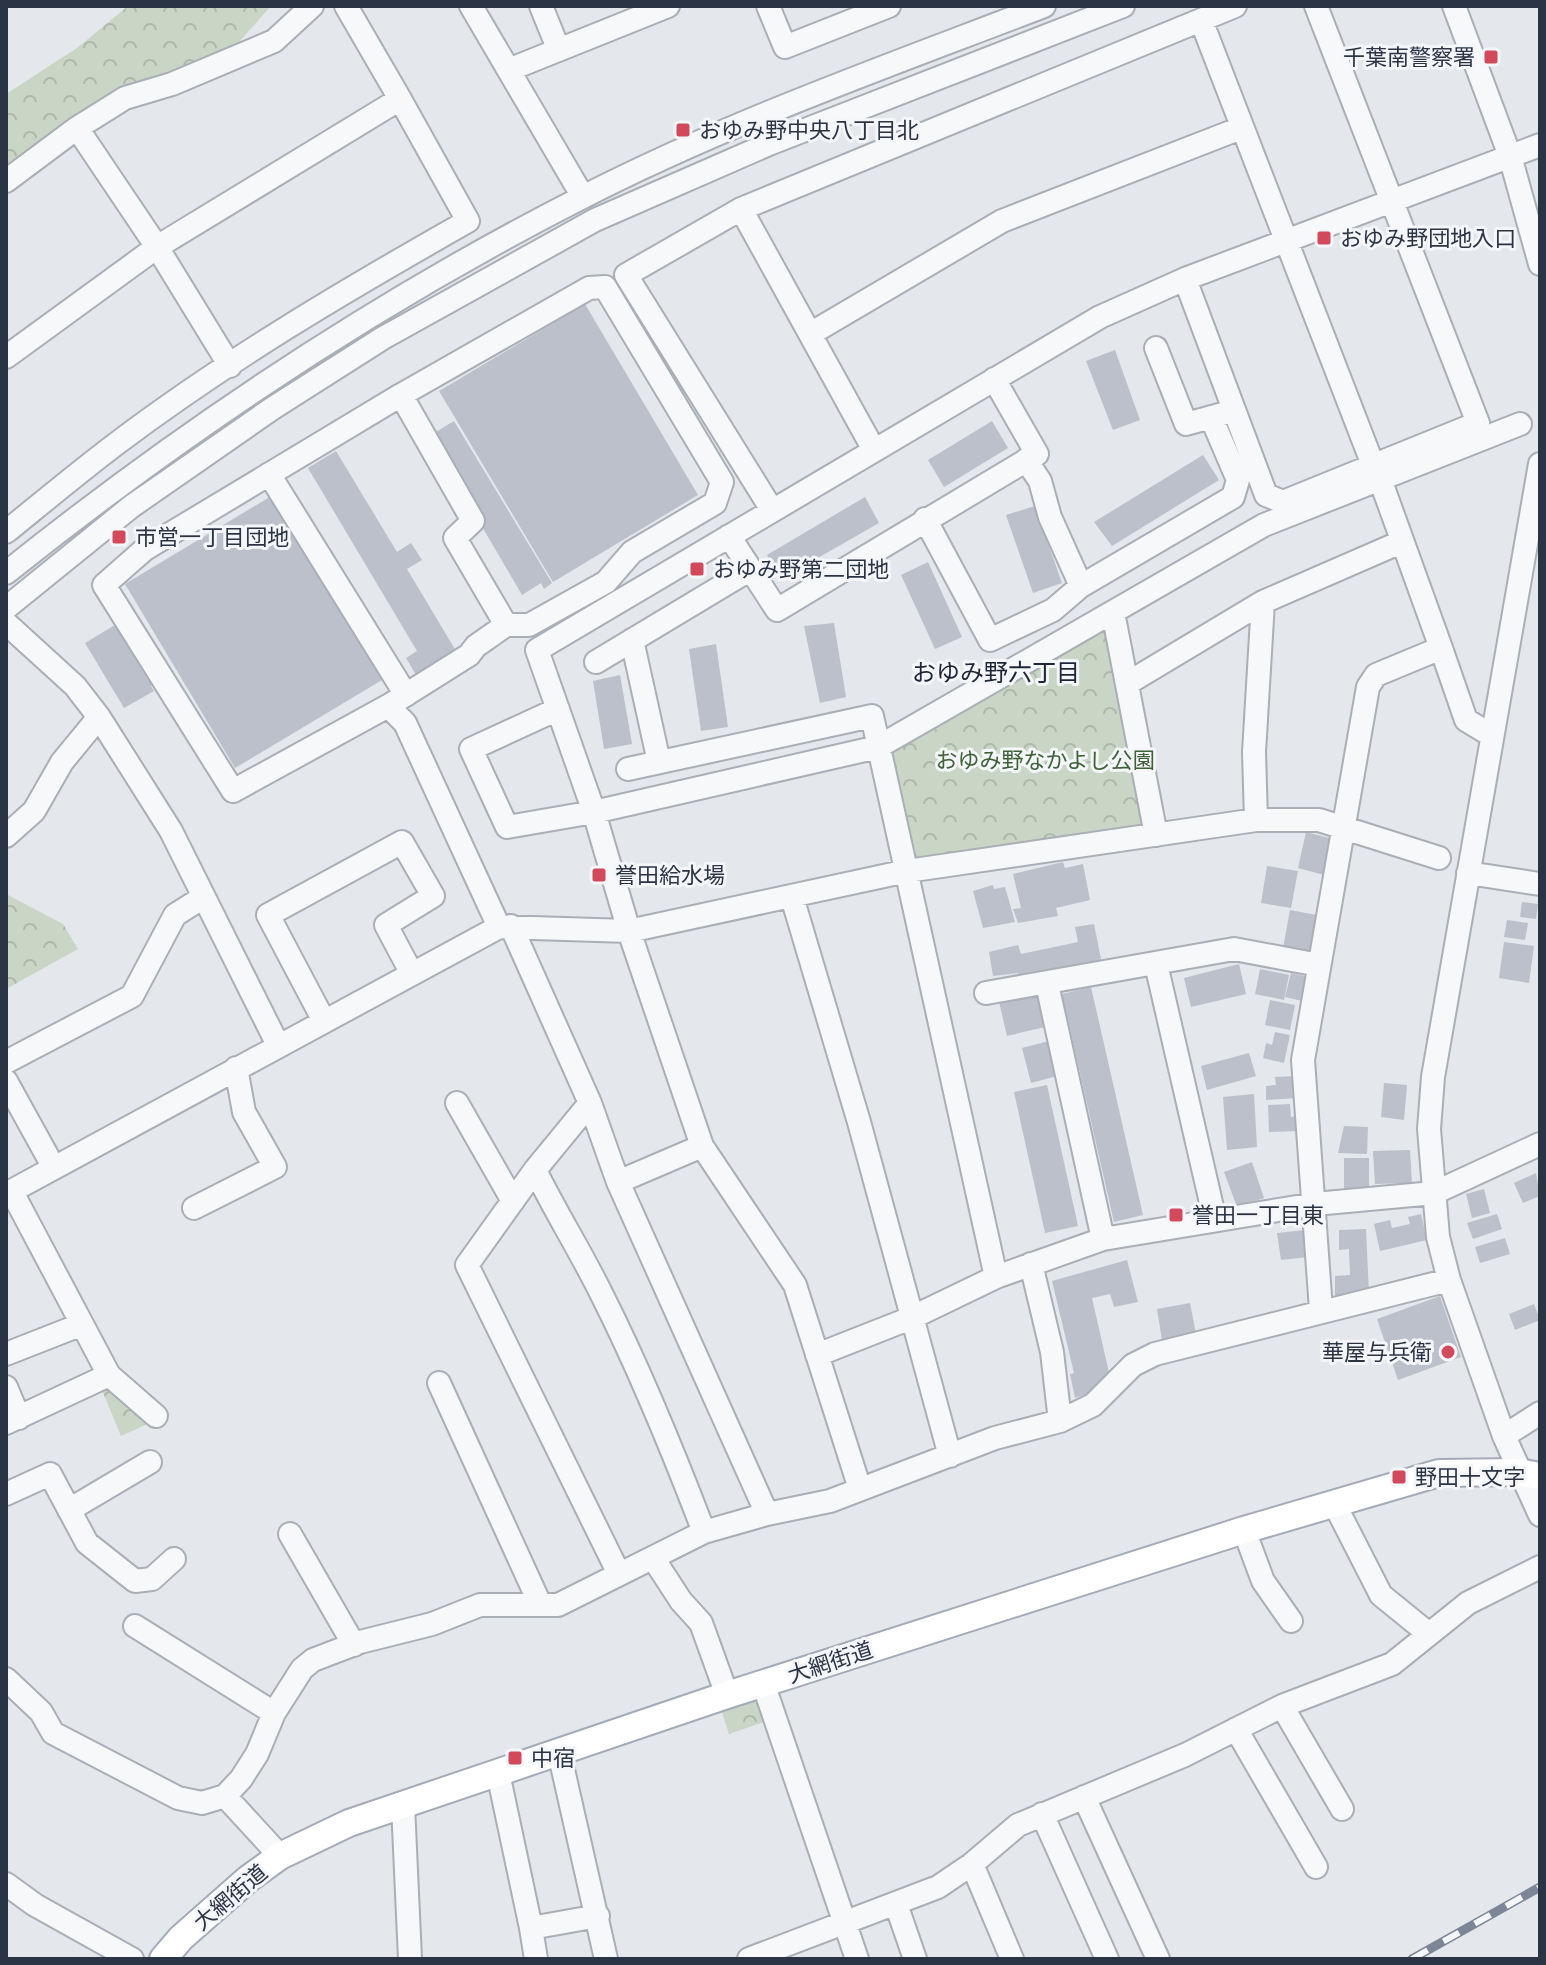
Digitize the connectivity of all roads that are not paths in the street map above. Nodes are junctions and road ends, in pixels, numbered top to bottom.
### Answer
1 (312, 6) edge
2 (346, 6) edge
3 (471, 6) edge
4 (541, 6) edge
5 (668, 6) edge
6 (768, 6) edge
7 (889, 6) edge
8 (1044, 6) edge
9 (1123, 6) edge
10 (1235, 6) edge
11 (1316, 6) edge
12 (1454, 6) edge
13 (643, 11) edge
14 (1201, 20) junction
15 (558, 48) junction
16 (511, 69) junction
17 (400, 99) junction
18 (77, 128) junction
19 (1241, 128) junction
20 (1540, 145) edge
21 (1510, 156) junction
22 (6, 181) edge
23 (583, 197) junction
24 (1390, 200) junction
25 (741, 209) junction
26 (1285, 240) junction
27 (157, 247) junction
28 (1540, 264) edge
29 (1185, 279) junction
30 (810, 334) junction
31 (1156, 348) dead end
32 (6, 357) edge
33 (230, 366) junction
34 (994, 379) junction
35 (401, 395) junction
36 (1235, 411) junction
37 (1211, 417) junction
38 (1520, 424) dead end
39 (874, 450) junction
40 (1026, 460) junction
41 (1540, 464) edge
42 (1377, 472) junction
43 (269, 474) junction
44 (772, 510) junction
45 (925, 519) junction
46 (6, 532) edge
47 (729, 536) junction
48 (1401, 542) junction
49 (749, 570) junction
50 (6, 573) edge
51 (1081, 586) junction
52 (1263, 602) junction
53 (6, 608) edge
54 (1113, 612) junction
55 (6, 623) edge
56 (506, 625) junction
57 (632, 640) junction
58 (1441, 648) junction
59 (596, 662) dead end
60 (1128, 683) junction
61 (397, 700) junction
62 (558, 709) junction
63 (99, 717) junction
64 (1491, 735) junction
65 (878, 747) junction
66 (659, 762) junction
67 (628, 769) dead end
68 (594, 812) junction
69 (1256, 820) junction
70 (1342, 826) junction
71 (1156, 835) junction
72 (6, 836) edge
73 (1439, 858) dead end
74 (907, 871) junction
75 (1468, 873) junction
76 (1540, 884) edge
77 (792, 897) junction
78 (202, 898) junction
79 (505, 927) junction
80 (629, 931) junction
81 (1156, 964) junction
82 (1319, 965) junction
83 (412, 974) junction
84 (1047, 984) junction
85 (986, 993) dead end
86 (324, 1021) junction
87 (278, 1045) junction
88 (6, 1062) edge
89 (236, 1068) junction
90 (6, 1081) edge
91 (457, 1103) dead end
92 (590, 1103) junction
93 (1540, 1144) edge
94 (702, 1146) junction
95 (54, 1168) junction
96 (535, 1170) junction
97 (618, 1182) junction
98 (9, 1193) edge
99 (1434, 1193) junction
100 (513, 1201) junction
101 (1315, 1204) junction
102 (194, 1208) dead end
103 (1215, 1220) junction
104 (1103, 1239) junction
105 (1031, 1264) junction
106 (996, 1277) junction
107 (1449, 1280) junction
108 (1321, 1310) junction
109 (911, 1318) junction
110 (80, 1325) junction
111 (6, 1354) edge
112 (817, 1355) junction
113 (109, 1375) junction
114 (439, 1383) dead end
115 (6, 1387) edge
116 (1540, 1413) edge
117 (156, 1416) dead end
118 (13, 1421) edge
119 (1060, 1421) junction
120 (1504, 1436) junction
121 (950, 1456) junction
122 (150, 1462) dead end
123 (1529, 1474) edge
124 (860, 1489) junction
125 (6, 1494) edge
126 (1335, 1505) junction
127 (69, 1510) junction
128 (767, 1514) junction
129 (1540, 1515) edge
130 (1244, 1530) junction
131 (704, 1532) junction
132 (290, 1534) dead end
133 (653, 1558) junction
134 (174, 1559) dead end
135 (1540, 1567) edge
136 (619, 1574) junction
137 (540, 1604) junction
138 (1291, 1621) dead end
139 (135, 1626) dead end
140 (1429, 1634) junction
141 (354, 1645) junction
142 (763, 1683) junction
143 (9, 1686) edge
144 (727, 1695) junction
145 (1282, 1706) junction
146 (274, 1713) junction
147 (1236, 1729) junction
148 (559, 1752) junction
149 (498, 1773) junction
150 (225, 1796) junction
151 (1084, 1797) junction
152 (403, 1805) junction
153 (1342, 1809) dead end
154 (1042, 1814) junction
155 (280, 1856) junction
156 (972, 1864) junction
157 (1316, 1867) dead end
158 (6, 1884) edge
159 (896, 1904) junction
160 (598, 1916) junction
161 (846, 1924) junction
162 (531, 1928) junction
163 (794, 1950) edge
164 (132, 1959) edge
165 (163, 1959) edge
166 (410, 1959) edge
167 (536, 1959) edge
168 (606, 1959) edge
169 (749, 1959) edge
170 (857, 1959) edge
171 (915, 1959) edge
172 (1012, 1959) edge
173 (1107, 1959) edge
174 (1158, 1959) edge

1 - 18 street
2 - 17 street
3 - 16 street
4 - 15 street
5 - 13 street
6 - 7 street
8 - 23 street
9 - 53 street
10 - 14 street
11 - 24 street
12 - 21 street
13 - 15 street
14 - 19 street
14 - 25 street
15 - 16 street
16 - 23 street
17 - 27 street
17 - 33 street
18 - 22 street
18 - 27 street
19 - 26 street
19 - 30 street
20 - 21 street
21 - 24 street
21 - 28 street
23 - 50 street
24 - 26 street
24 - 42 street
25 - 30 street
25 - 44 street
26 - 29 street
26 - 42 street
27 - 32 street
27 - 33 street
29 - 34 street
29 - 36 street
30 - 39 street
31 - 37 street
33 - 46 street
34 - 39 street
34 - 40 street
35 - 43 street
35 - 56 street
35 - 56 street
36 - 37 street
36 - 42 street
37 - 51 street
38 - 42 street
39 - 44 street
40 - 45 street
40 - 51 street
41 - 64 street
42 - 48 street
42 - 54 street
43 - 61 street
43 - 61 street
44 - 47 street
45 - 49 street
45 - 51 street
47 - 49 street
47 - 62 street
48 - 52 street
48 - 58 street
49 - 57 street
52 - 60 street
52 - 69 street
54 - 60 street
54 - 65 street
55 - 63 street
56 - 61 street
57 - 59 street
57 - 66 street
58 - 64 street
58 - 70 street
60 - 71 street
61 - 79 street
62 - 68 street
62 - 68 street
63 - 72 street
63 - 78 street
64 - 75 street
65 - 66 street
65 - 68 street
65 - 74 street
66 - 67 street
68 - 80 street
69 - 70 street
69 - 71 street
70 - 73 street
70 - 82 street
71 - 74 street
74 - 77 street
74 - 106 street
75 - 76 street
75 - 99 street
77 - 80 street
77 - 109 street
78 - 87 street
78 - 88 street
79 - 80 street
79 - 83 street
79 - 92 street
80 - 94 street
81 - 82 street
81 - 84 street
81 - 103 street
82 - 101 street
83 - 86 street
83 - 86 street
84 - 85 street
84 - 104 street
86 - 87 street
87 - 89 street
89 - 95 street
89 - 102 street
90 - 95 street
91 - 100 street
92 - 96 street
92 - 97 street
93 - 99 street
94 - 97 street
94 - 112 street
95 - 98 street
96 - 100 street
96 - 131 street
97 - 128 street
98 - 110 street
99 - 101 street
99 - 107 street
100 - 136 street
101 - 103 street
101 - 108 street
103 - 104 street
104 - 105 street
105 - 106 street
105 - 119 street
106 - 109 street
107 - 108 street
107 - 120 street
108 - 119 street
109 - 112 street
109 - 121 street
110 - 111 street
110 - 113 street
112 - 124 street
113 - 117 street
113 - 118 street
114 - 137 street
115 - 118 street
116 - 120 street
119 - 121 street
120 - 123 street
121 - 124 street
122 - 127 street
123 - 126 main road, 大網街道
123 - 129 street
124 - 128 street
125 - 127 street
126 - 130 main road, 大網街道
126 - 140 street
127 - 134 street
128 - 131 street
130 - 138 street
130 - 142 main road, 大網街道
131 - 133 street
132 - 141 street
133 - 136 street
133 - 144 street
135 - 140 street
136 - 137 street
137 - 141 street
139 - 146 street
140 - 145 street
141 - 146 street
142 - 144 main road, 大網街道
142 - 161 street
143 - 150 street
144 - 148 main road, 大網街道
145 - 147 street
145 - 153 street
146 - 150 street
147 - 151 street
147 - 157 street
148 - 149 main road, 大網街道
148 - 160 street
149 - 152 main road, 大網街道
149 - 162 street
150 - 155 street
151 - 154 street
151 - 174 street
152 - 155 main road, 大網街道
152 - 166 street
154 - 156 street
154 - 173 street
155 - 165 main road, 大網街道
156 - 159 street
156 - 172 street
158 - 164 street
159 - 161 street
159 - 171 street
160 - 162 street
160 - 168 street
161 - 163 street
161 - 170 street
162 - 167 street
163 - 169 street

